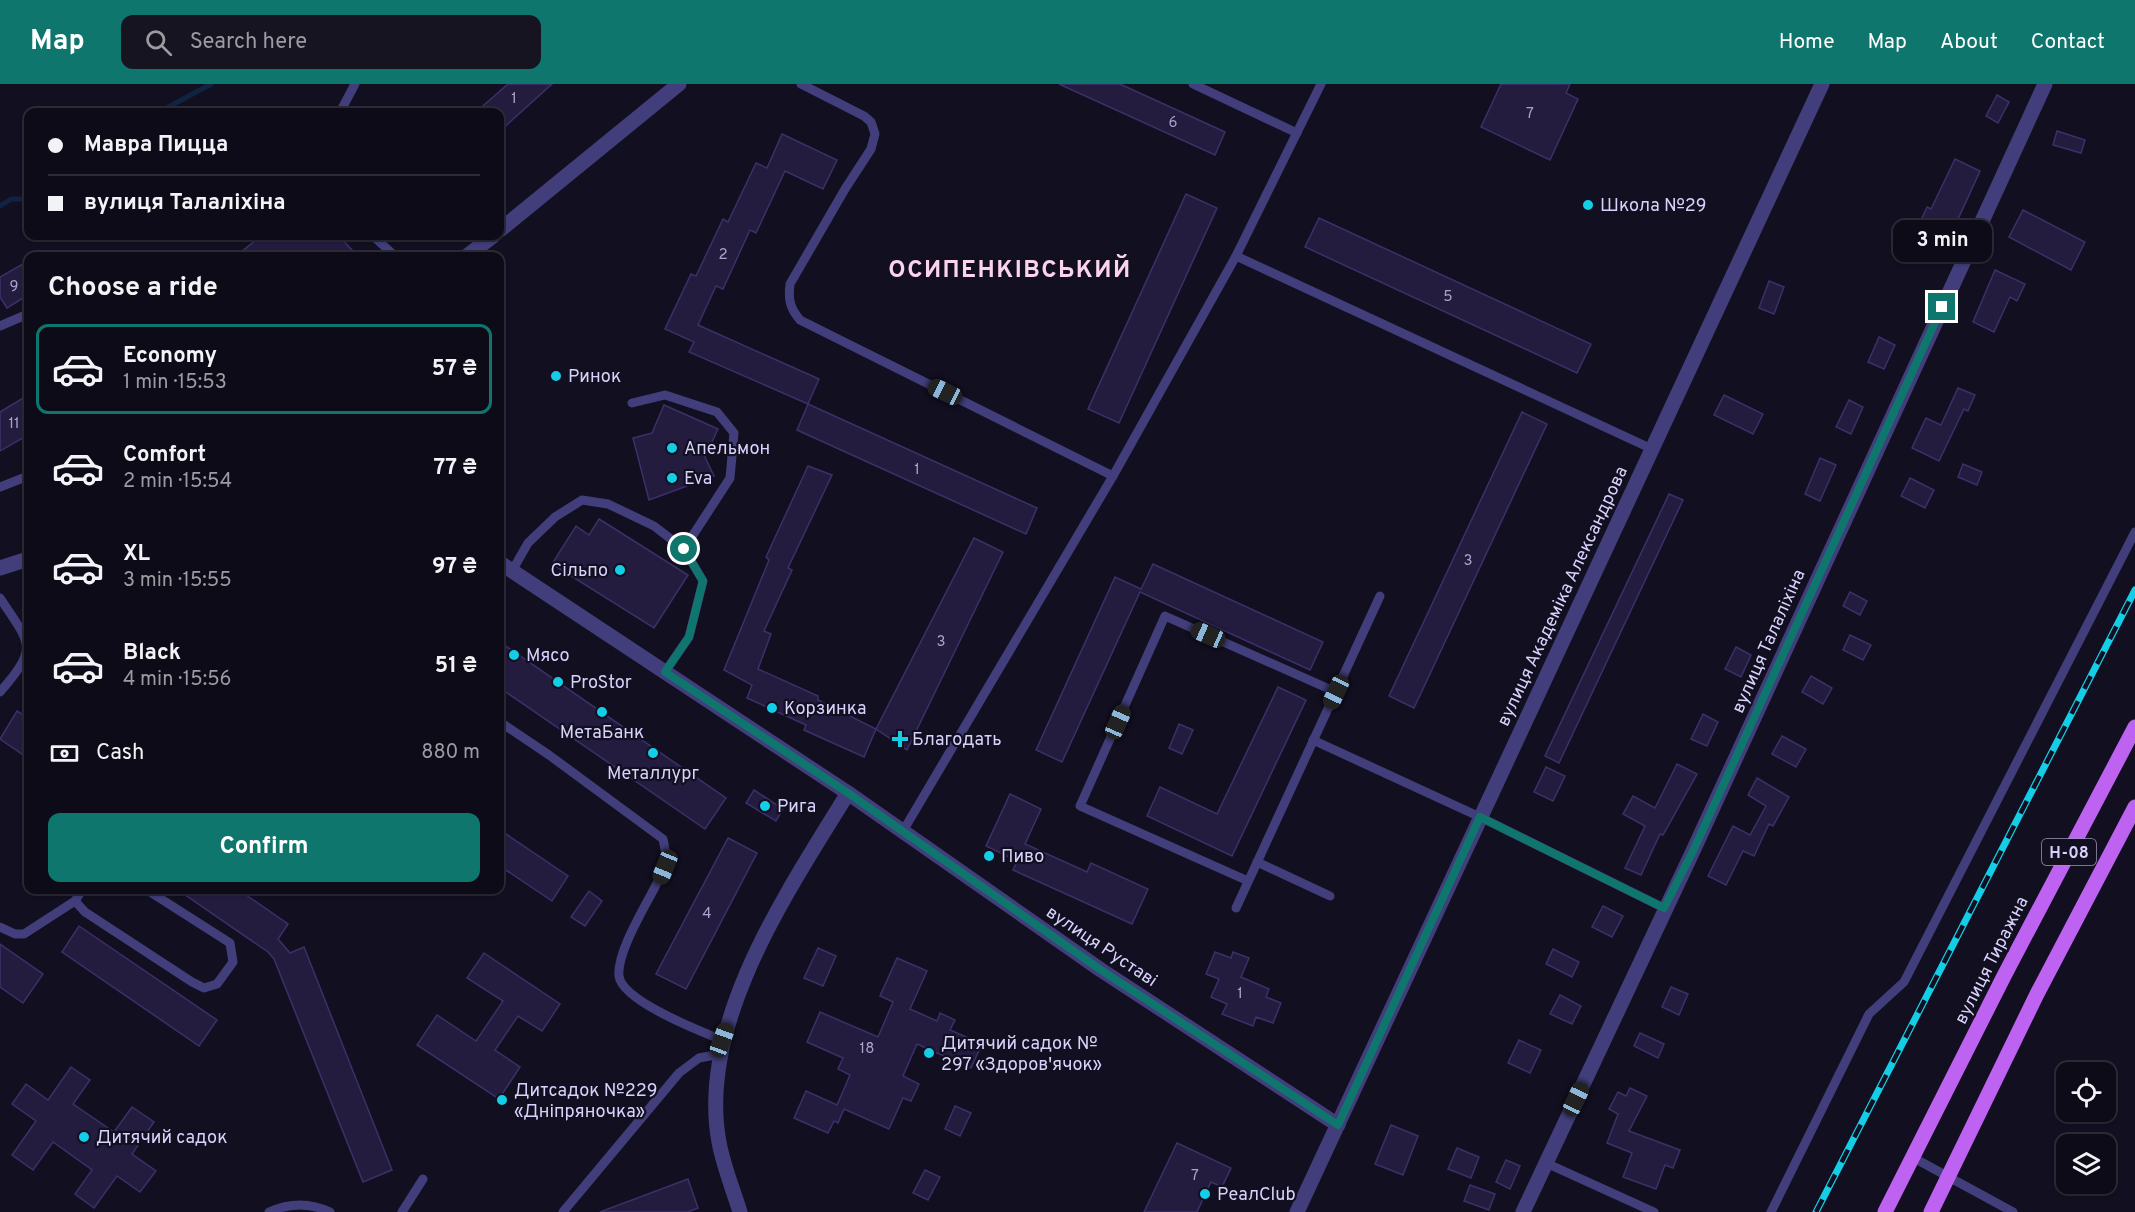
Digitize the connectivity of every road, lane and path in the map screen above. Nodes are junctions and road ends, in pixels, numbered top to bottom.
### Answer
1 (355, 84) edge
2 (679, 84) edge
3 (801, 84) edge
4 (1192, 84) edge
5 (1321, 84) edge
6 (1822, 84) edge
7 (2045, 84) edge
8 (342, 108) edge
9 (1297, 133) junction
10 (504, 227) edge
11 (377, 240) edge
12 (488, 240) edge
13 (391, 252) edge
14 (472, 252) edge
15 (1236, 256) junction
16 (24, 316) edge
17 (0, 326) edge
18 (632, 403) dead end
19 (1652, 449) junction
20 (1113, 476) junction
21 (24, 478) edge
22 (0, 487) edge
23 (2135, 532) edge
24 (684, 549) junction
25 (24, 560) edge
26 (506, 567) edge
27 (0, 568) edge
28 (1380, 596) dead end
29 (0, 598) edge
30 (24, 636) edge
31 (24, 657) edge
32 (665, 672) junction
33 (0, 692) edge
34 (1336, 692) junction
35 (504, 725) edge
36 (2135, 728) edge
37 (1314, 740) junction
38 (848, 793) junction
39 (2135, 807) edge
40 (1480, 817) junction
41 (903, 831) junction
42 (1257, 862) junction
43 (1248, 881) junction
44 (79, 894) edge
45 (153, 894) edge
46 (1330, 896) dead end
47 (75, 901) junction
48 (1236, 908) dead end
49 (1664, 908) junction
50 (0, 927) edge
51 (721, 1047) junction
52 (1338, 1125) junction
53 (1912, 1157) junction
54 (1546, 1163) junction
55 (1949, 1177) junction
56 (423, 1179) dead end
57 (269, 1212) edge
58 (330, 1212) edge
59 (402, 1212) edge
60 (563, 1212) edge
61 (740, 1212) edge
62 (1297, 1212) edge
63 (1523, 1212) edge
64 (1654, 1212) edge
65 (1771, 1212) edge
66 (1886, 1212) edge
67 (1931, 1212) edge
68 (2013, 1212) edge

1 - 8 lane
2 - 10 street
3 - 20 lane
4 - 9 lane
5 - 9 lane
6 - 19 street, вулиця Академіка Александрова
7 - 49 street, вулиця Талаліхіна
9 - 15 lane
11 - 13 lane
12 - 14 street
15 - 19 lane
15 - 20 lane
16 - 17 lane
18 - 24 lane
19 - 40 street, вулиця Академіка Александрова
20 - 41 lane
21 - 22 lane
23 - 65 lane
24 - 26 lane
24 - 32 lane
25 - 27 street
26 - 32 street, вулиця Руставі
28 - 34 lane
29 - 30 lane
31 - 33 lane
32 - 38 street, вулиця Руставі
34 - 37 lane
34 - 43 lane
35 - 51 lane
36 - 53 main road, вулиця Тиражна / Н-08
37 - 40 lane
37 - 42 lane
38 - 41 street, вулиця Руставі
38 - 51 street
39 - 55 main road, Н-08
40 - 49 lane
40 - 52 street, вулиця Академіка Александрова
41 - 52 street, вулиця Руставі
42 - 43 lane
42 - 46 lane
43 - 48 lane
44 - 47 lane
45 - 47 lane
47 - 50 lane
49 - 54 street, вулиця Талаліхіна
51 - 60 lane
51 - 61 street
52 - 62 street, вулиця Академіка Александрова
53 - 55 lane
53 - 66 main road, вулиця Тиражна / Н-08
54 - 63 street, вулиця Талаліхіна
54 - 64 lane
55 - 67 main road, Н-08
55 - 68 lane
56 - 59 lane
57 - 58 lane

